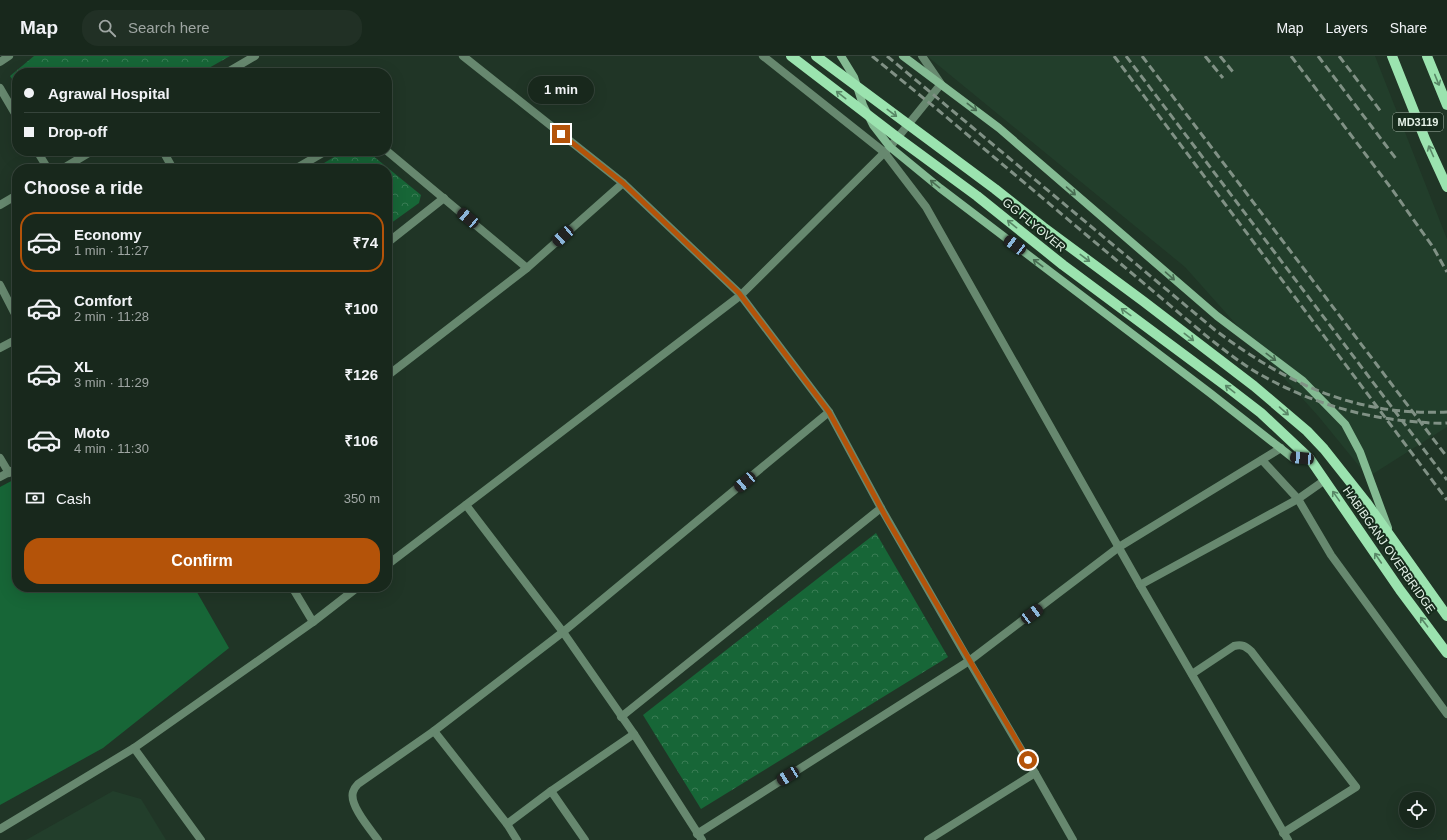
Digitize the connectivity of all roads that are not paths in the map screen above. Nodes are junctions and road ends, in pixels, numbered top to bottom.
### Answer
1 (9, 56) edge
2 (255, 56) edge
3 (463, 56) edge
4 (763, 56) edge
5 (791, 56) edge
6 (816, 56) edge
7 (841, 56) edge
8 (903, 56) edge
9 (922, 56) edge
10 (1392, 56) edge
11 (1427, 56) edge
12 (0, 62) edge
13 (235, 68) edge
14 (941, 84) junction
15 (0, 88) edge
16 (1447, 104) edge
17 (12, 108) edge
18 (887, 150) junction
19 (392, 155) edge
20 (84, 156) edge
21 (317, 156) edge
22 (70, 164) edge
23 (304, 164) edge
24 (623, 183) junction
25 (1447, 187) edge
26 (12, 198) edge
27 (444, 198) junction
28 (0, 205) edge
29 (392, 239) edge
30 (527, 268) junction
31 (0, 285) edge
32 (741, 295) junction
33 (12, 308) edge
34 (12, 342) edge
35 (0, 348) edge
36 (392, 372) edge
37 (829, 412) junction
38 (1281, 448) junction
39 (0, 458) edge
40 (1310, 459) junction
41 (1262, 460) junction
42 (12, 471) edge
43 (9, 473) junction
44 (0, 478) edge
45 (1325, 480) junction
46 (1354, 487) joint
47 (1298, 499) junction
48 (466, 505) junction
49 (881, 508) junction
50 (1391, 538) junction
51 (1119, 547) junction
52 (392, 561) edge
53 (1140, 585) junction
54 (295, 592) edge
55 (352, 592) edge
56 (1447, 616) edge
57 (313, 622) junction
58 (563, 632) junction
59 (1447, 653) edge
60 (969, 661) junction
61 (1192, 674) junction
62 (1447, 714) edge
63 (621, 717) junction
64 (434, 731) junction
65 (634, 734) junction
66 (134, 748) junction
67 (1035, 772) junction
68 (551, 791) junction
69 (507, 824) junction
70 (0, 829) edge
71 (1286, 836) edge
72 (699, 837) edge
73 (201, 840) edge
74 (378, 840) edge
75 (517, 840) edge
76 (584, 840) edge
77 (928, 840) edge
78 (1073, 840) edge

1 - 12 street
2 - 13 street
3 - 24 street
4 - 18 street
40 -> 5 main road, GG FLYOVER
6 -> 46 main road, GG FLYOVER
7 - 18 main road
8 - 14 main road
9 - 14 street
25 -> 10 main road, MD3119
11 -> 16 main road, MD3119
14 - 18 street
14 -> 50 main road
15 - 17 street
18 - 32 street
38 -> 18 main road
18 - 51 street
19 - 27 street
20 - 22 street
21 - 23 street
24 - 30 street
24 - 32 street
26 - 28 street
27 - 29 street
27 - 30 street
30 - 36 street
31 - 33 street
32 - 37 street
32 - 48 street
34 - 35 street
37 - 49 street
37 - 58 street
38 - 40 main road
38 - 41 street
39 - 43 street
40 - 45 main road, HABIBGANJ OVERBRIDGE
41 - 47 street
41 - 51 street
42 - 43 street
43 - 44 street
45 - 47 street
59 -> 45 main road, HABIBGANJ OVERBRIDGE
46 - 50 main road, HABIBGANJ OVERBRIDGE
47 - 53 street
47 - 62 street
48 - 52 street
48 - 58 street
49 - 60 street
49 - 63 street
50 - 56 main road, HABIBGANJ OVERBRIDGE
51 - 53 street
51 - 60 street
53 - 61 street
54 - 57 street
55 - 57 street
57 - 66 street
58 - 63 street
58 - 64 street
60 - 67 street
60 - 72 street
61 - 71 street
61 - 71 street
63 - 65 street
64 - 69 street
64 - 74 street
65 - 68 street
65 - 72 street
66 - 70 street
66 - 73 street
67 - 77 street
67 - 78 street
68 - 69 street
68 - 76 street
69 - 75 street

